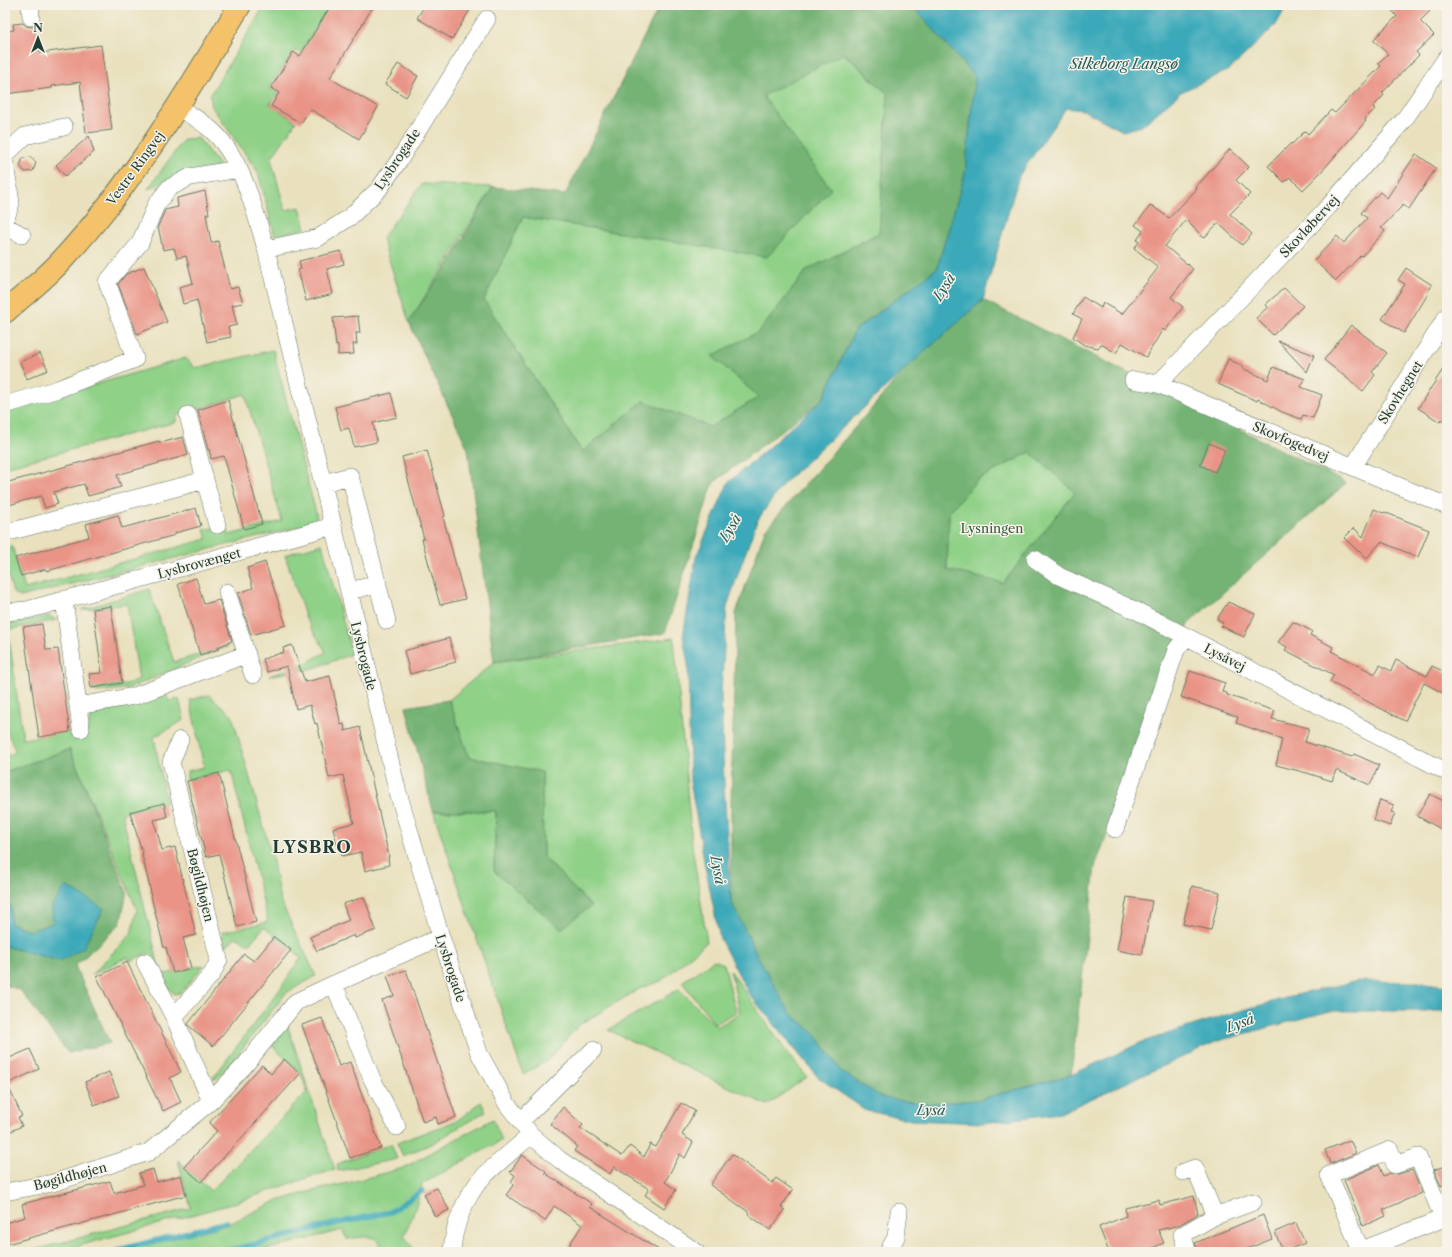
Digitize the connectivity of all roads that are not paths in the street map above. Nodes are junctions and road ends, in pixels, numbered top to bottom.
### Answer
1 (240, 5) edge
2 (487, 19) dead end
3 (1447, 57) edge
4 (178, 107) junction
5 (64, 127) dead end
6 (5, 155) edge
7 (5, 164) edge
8 (240, 169) junction
9 (5, 221) edge
10 (5, 226) edge
11 (22, 235) dead end
12 (266, 249) junction
13 (5, 312) edge
14 (1447, 316) edge
15 (1133, 380) dead end
16 (1158, 384) junction
17 (5, 405) edge
18 (188, 415) dead end
19 (1353, 467) junction
20 (205, 480) junction
21 (323, 483) junction
22 (1447, 506) edge
23 (217, 525) dead end
24 (333, 526) junction
25 (5, 532) edge
26 (1035, 558) dead end
27 (378, 584) junction
28 (226, 592) dead end
29 (349, 592) junction
30 (64, 599) junction
31 (5, 612) edge
32 (387, 621) dead end
33 (1186, 636) junction
34 (247, 654) junction
35 (253, 675) dead end
36 (78, 706) junction
37 (81, 729) dead end
38 (180, 740) dead end
39 (1447, 772) edge
40 (1115, 829) dead end
41 (441, 937) junction
42 (145, 962) dead end
43 (334, 984) junction
44 (174, 1017) junction
45 (593, 1050) dead end
46 (211, 1101) junction
47 (521, 1121) junction
48 (396, 1127) dead end
49 (531, 1134) junction
50 (1183, 1172) dead end
51 (5, 1192) edge
52 (1254, 1202) dead end
53 (899, 1212) dead end
54 (1215, 1216) junction
55 (1445, 1217) edge
56 (1359, 1251) edge
57 (452, 1252) edge
58 (696, 1252) edge
59 (888, 1252) edge
60 (1188, 1252) edge

1 - 4 main road, Vestre Ringvej
2 - 12 street, Lysbrogade
3 - 16 street, Skovløbervej
4 - 8 street, Lysbrogade
4 - 13 main road, Vestre Ringvej
5 - 6 street
7 - 9 street
8 - 12 street, Lysbrogade
8 - 17 street
10 - 11 street
12 - 21 street, Lysbrogade
14 - 19 street, Skovhegnet
15 - 16 street, Skovfogedvej
16 - 19 street, Skovfogedvej
18 - 20 street
19 - 22 street, Skovfogedvej
20 - 23 street
20 - 25 street
21 - 24 street, Lysbrogade
21 - 27 street
24 - 29 street, Lysbrogade
24 - 30 street, Lysbrovænget
26 - 33 street, Lysåvej
27 - 29 street
27 - 32 street
28 - 34 street
29 - 41 street, Lysbrogade
30 - 31 street, Lysbrovænget
30 - 36 street
33 - 39 street, Lysåvej
33 - 40 street
34 - 35 street
34 - 36 street
36 - 37 street
38 - 44 street, Bøgildhøjen
41 - 43 street, Bøgildhøjen
41 - 47 street, Lysbrogade
42 - 44 street
43 - 46 street, Bøgildhøjen
43 - 48 street
44 - 46 street
45 - 47 street
46 - 51 street, Bøgildhøjen
47 - 49 street, Lysbrogade
49 - 57 street
49 - 58 street, Lysbrogade
50 - 54 street
52 - 54 street
53 - 59 street
54 - 60 street
55 - 56 street
55 - 56 street

